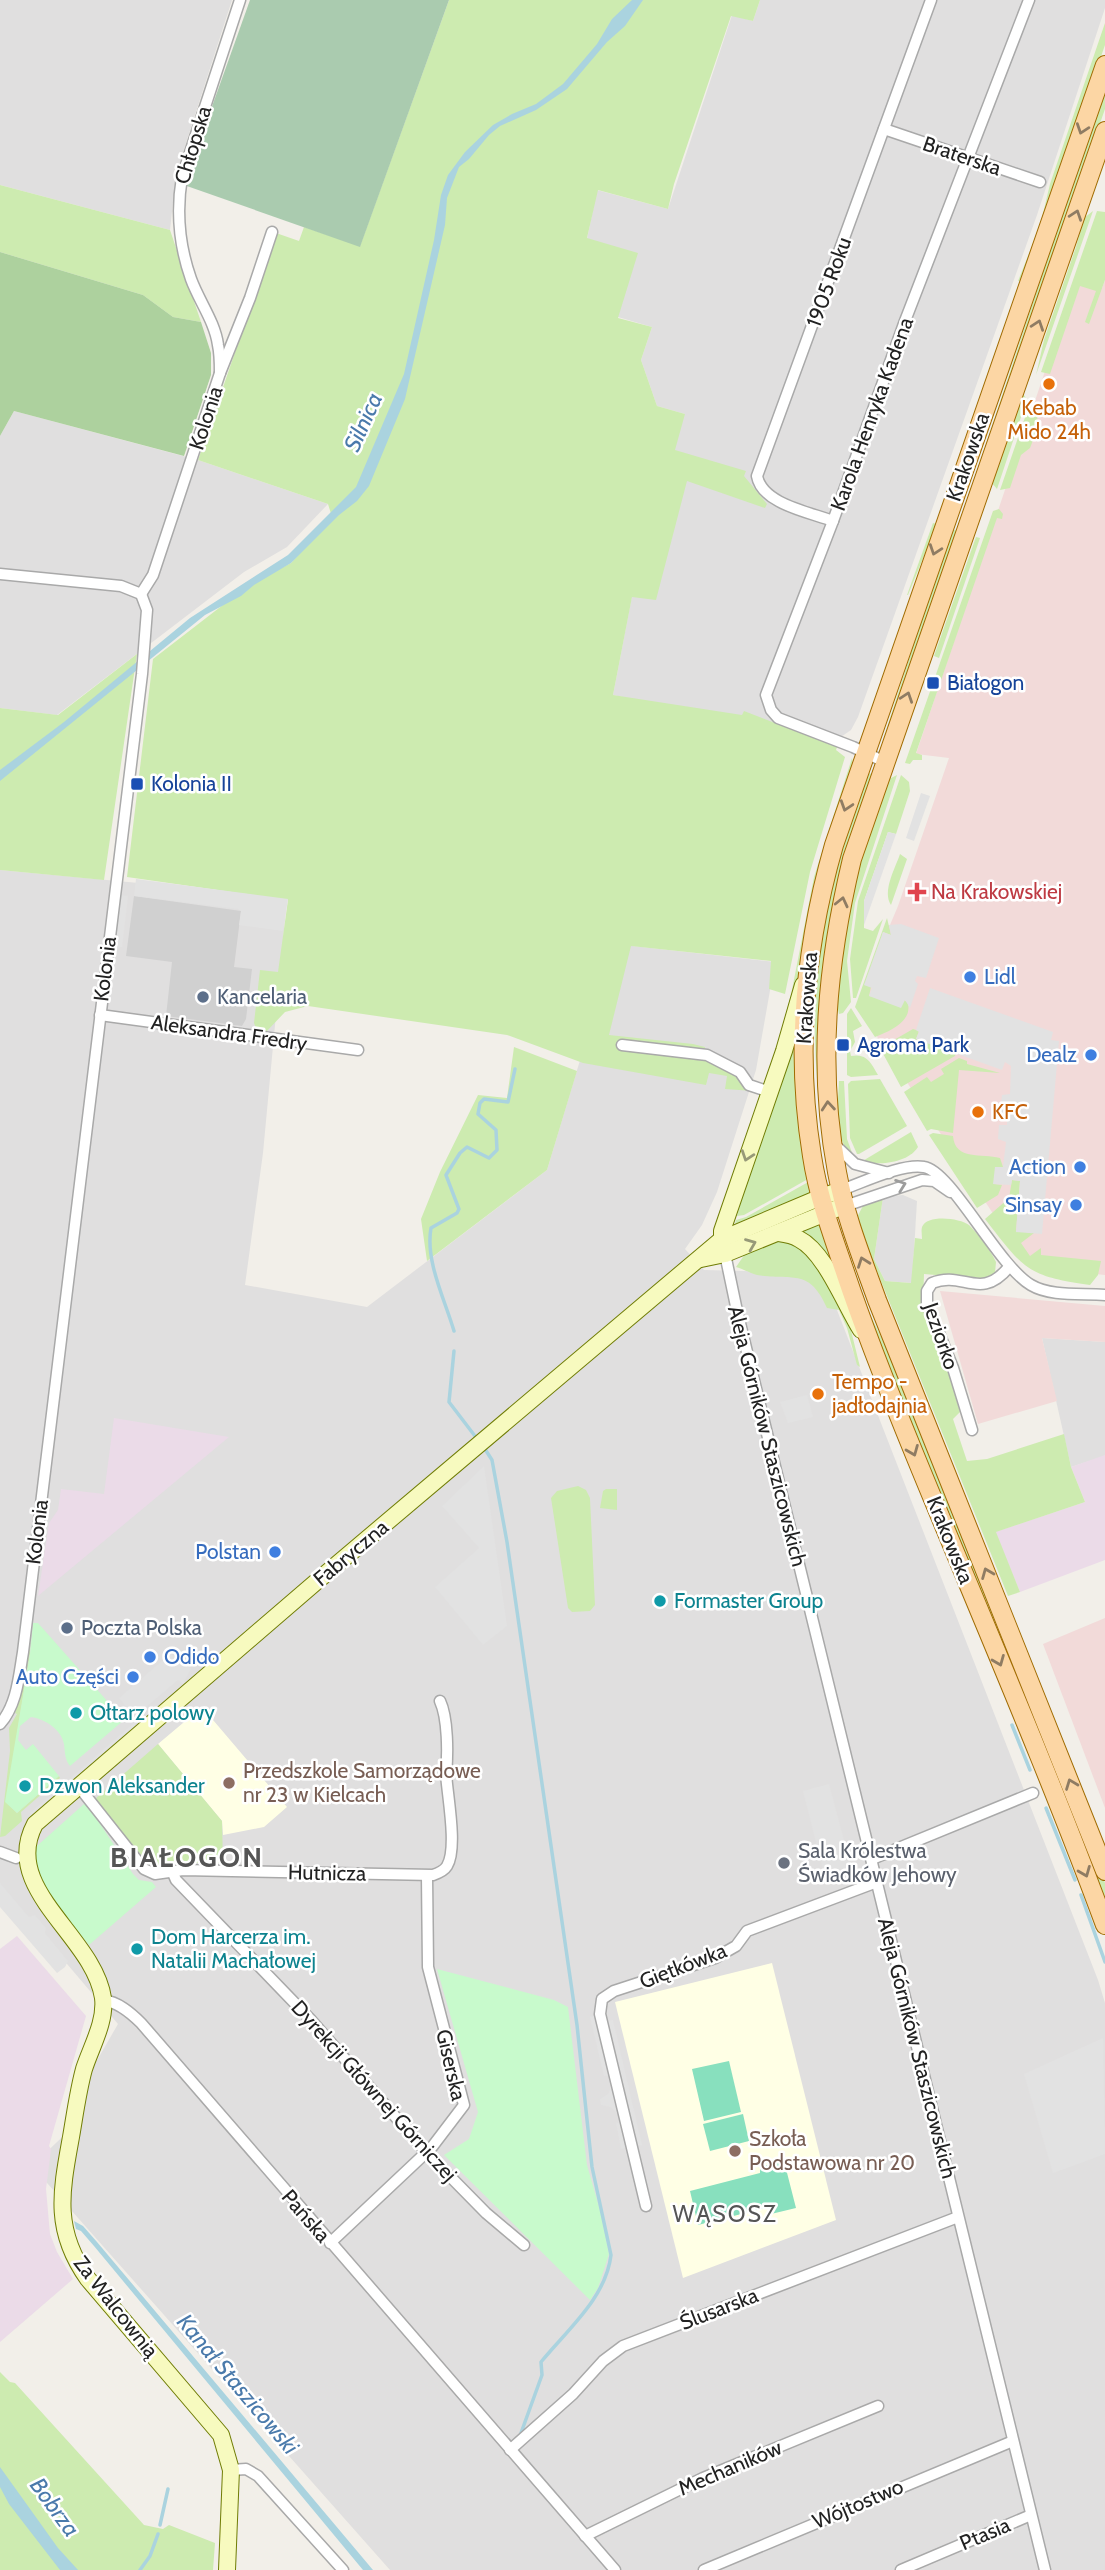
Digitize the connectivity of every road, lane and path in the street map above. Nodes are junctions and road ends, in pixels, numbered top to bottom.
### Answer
1 (240, 0) edge
2 (931, 0) edge
3 (1029, 0) edge
4 (1105, 65) edge
5 (884, 129) junction
6 (1105, 131) edge
7 (969, 158) junction
8 (1040, 183) dead end
9 (272, 232) dead end
10 (220, 373) junction
11 (833, 521) junction
12 (0, 574) edge
13 (141, 594) junction
14 (865, 751) junction
15 (885, 762) junction
16 (807, 975) junction
17 (100, 1016) junction
18 (622, 1045) dead end
19 (358, 1050) dead end
20 (770, 1091) junction
21 (832, 1142) junction
22 (892, 1173) junction
23 (955, 1196) junction
24 (843, 1198) junction
25 (823, 1205) junction
26 (778, 1233) junction
27 (723, 1247) junction
28 (1009, 1267) junction
29 (1105, 1295) edge
30 (869, 1342) junction
31 (972, 1430) dead end
32 (440, 1701) dead end
33 (0, 1724) edge
34 (79, 1787) junction
35 (1032, 1793) dead end
36 (0, 1852) edge
37 (16, 1858) junction
38 (872, 1859) junction
39 (172, 1871) junction
40 (1105, 1871) edge
41 (427, 1876) junction
42 (877, 1882) junction
43 (1105, 1925) edge
44 (103, 2000) junction
45 (427, 2153) junction
46 (646, 2206) dead end
47 (958, 2217) junction
48 (330, 2244) junction
49 (524, 2245) dead end
50 (878, 2406) dead end
51 (1013, 2441) junction
52 (510, 2450) junction
53 (231, 2470) junction
54 (1031, 2515) junction
55 (585, 2536) junction
56 (227, 2570) edge
57 (343, 2570) edge
58 (615, 2570) edge
59 (704, 2570) edge
60 (901, 2570) edge
61 (1045, 2570) edge

1 - 10 street, Chłopska
2 - 5 street, 1905 Roku
3 - 7 street, Karola Henryka Kadena
4 -> 14 main road, Krakowska
5 - 7 street, Braterska
5 - 11 street, 1905 Roku
15 -> 6 main road, Krakowska
7 - 8 street, Braterska
7 - 11 street, Karola Henryka Kadena
9 - 10 street, Kolonia
10 - 13 street, Kolonia
11 - 14 street, Karola Henryka Kadena
12 - 13 street
13 - 17 street, Kolonia
14 - 15 street, Karola Henryka Kadena
14 -> 16 main road, Krakowska
21 -> 15 main road, Krakowska
16 - 20 main road
16 - 25 main road, Krakowska
17 - 19 street, Aleksandra Fredry
17 - 33 street, Kolonia
18 - 20 street
20 -> 27 main road
21 - 22 street
21 - 24 main road, Krakowska
22 - 23 street
22 - 24 street
24 -> 23 street
23 - 28 street
24 - 25 main road, Fabryczna
40 -> 24 main road, Krakowska
25 - 26 main road, Fabryczna
25 - 27 main road, Fabryczna
25 - 30 main road, Krakowska
27 -> 26 main road, Fabryczna
26 - 30 main road
27 - 34 main road, Fabryczna
27 - 38 street, Aleja Górników Staszicowskich
28 - 29 street
28 - 31 street, Jeziorko
30 -> 43 main road, Krakowska
32 - 41 street
34 - 37 main road, Fabryczna
34 - 39 street, Hutnicza
35 - 38 street
36 - 37 street
37 - 44 main road
38 - 42 street, Aleja Górników Staszicowskich
39 - 41 street, Hutnicza
39 - 45 street, Dyrekcji Głównej Górniczej
41 - 45 street, Giserska
42 - 46 street, Giętkówka
42 - 47 street, Aleja Górników Staszicowskich
44 - 48 street, Pańska
44 - 53 main road, Za Walcownią
45 - 48 street, Giserska
45 - 49 street, Dyrekcji Głównej Górniczej
47 - 51 street, Aleja Górników Staszicowskich
47 - 52 street, Ślusarska
48 - 52 street, Pańska
50 - 55 street, Mechaników
51 - 54 street, Aleja Górników Staszicowskich
51 - 59 street, Wójtostwo
52 - 55 street, Pańska
53 - 56 main road, Za Walcownią
53 - 57 street
54 - 60 street, Ptasia
54 - 61 street, Aleja Górników Staszicowskich
55 - 58 street, Pańska

